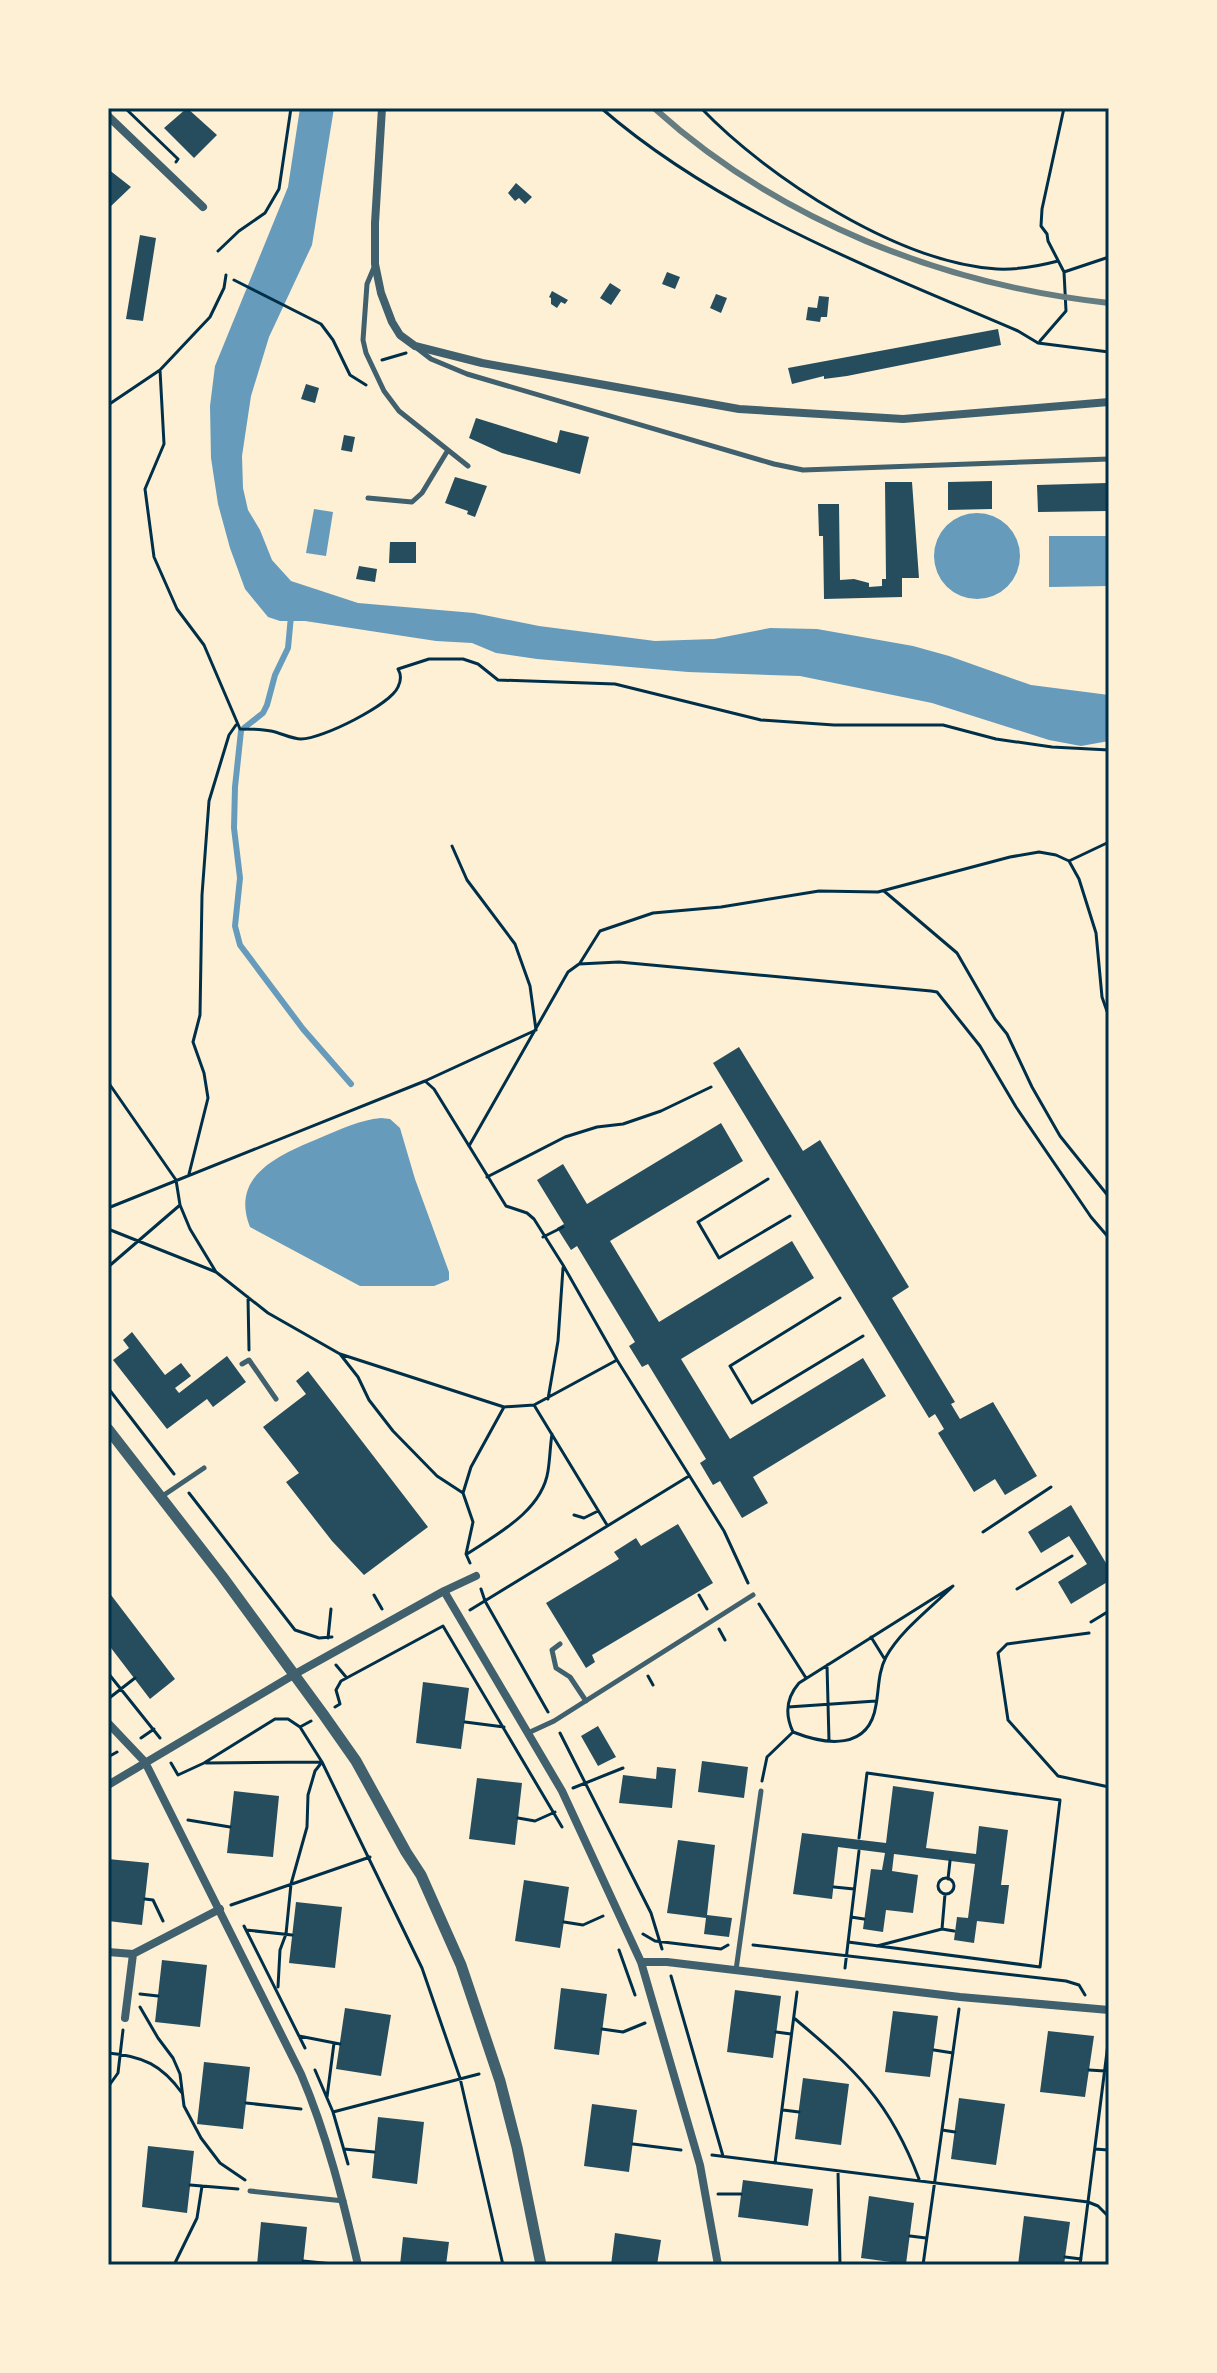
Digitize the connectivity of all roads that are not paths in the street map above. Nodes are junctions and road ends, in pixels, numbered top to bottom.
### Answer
1 (382, 108) edge
2 (108, 116) edge
3 (203, 207) dead end
4 (375, 264) junction
5 (415, 346) junction
6 (1109, 402) edge
7 (448, 450) junction
8 (1109, 459) edge
9 (468, 466) dead end
10 (368, 498) dead end
11 (242, 1364) dead end
12 (276, 1399) dead end
13 (108, 1429) edge
14 (204, 1468) dead end
15 (161, 1497) junction
16 (476, 1576) dead end
17 (444, 1591) junction
18 (753, 1595) road end
19 (560, 1644) dead end
20 (295, 1674) junction
21 (586, 1701) junction
22 (108, 1723) edge
23 (528, 1733) junction
24 (145, 1762) junction
25 (108, 1785) edge
26 (761, 1791) road end
27 (220, 1909) junction
28 (108, 1952) edge
29 (133, 1954) junction
30 (641, 1962) junction
31 (736, 1970) junction
32 (1109, 2010) edge
33 (125, 2018) road end
34 (250, 2191) road end
35 (344, 2201) junction
36 (358, 2265) edge
37 (541, 2265) edge
38 (718, 2265) edge

1 - 4 street
2 - 3 street
4 - 5 street
4 - 7 lane
5 - 6 street
5 - 8 lane
7 - 9 lane
7 - 10 lane
11 - 12 lane
13 - 15 street
14 - 15 lane
15 - 20 street
16 - 17 street
17 - 20 street
17 - 23 street
18 - 21 lane
19 - 21 lane
20 - 24 street
20 - 37 street
21 - 23 lane
22 - 24 street
23 - 30 street
24 - 25 street
24 - 27 street
26 - 31 lane
27 - 29 street
27 - 35 street
28 - 29 street
29 - 33 street
30 - 31 street
30 - 38 street
31 - 32 street
34 - 35 lane
35 - 36 street

